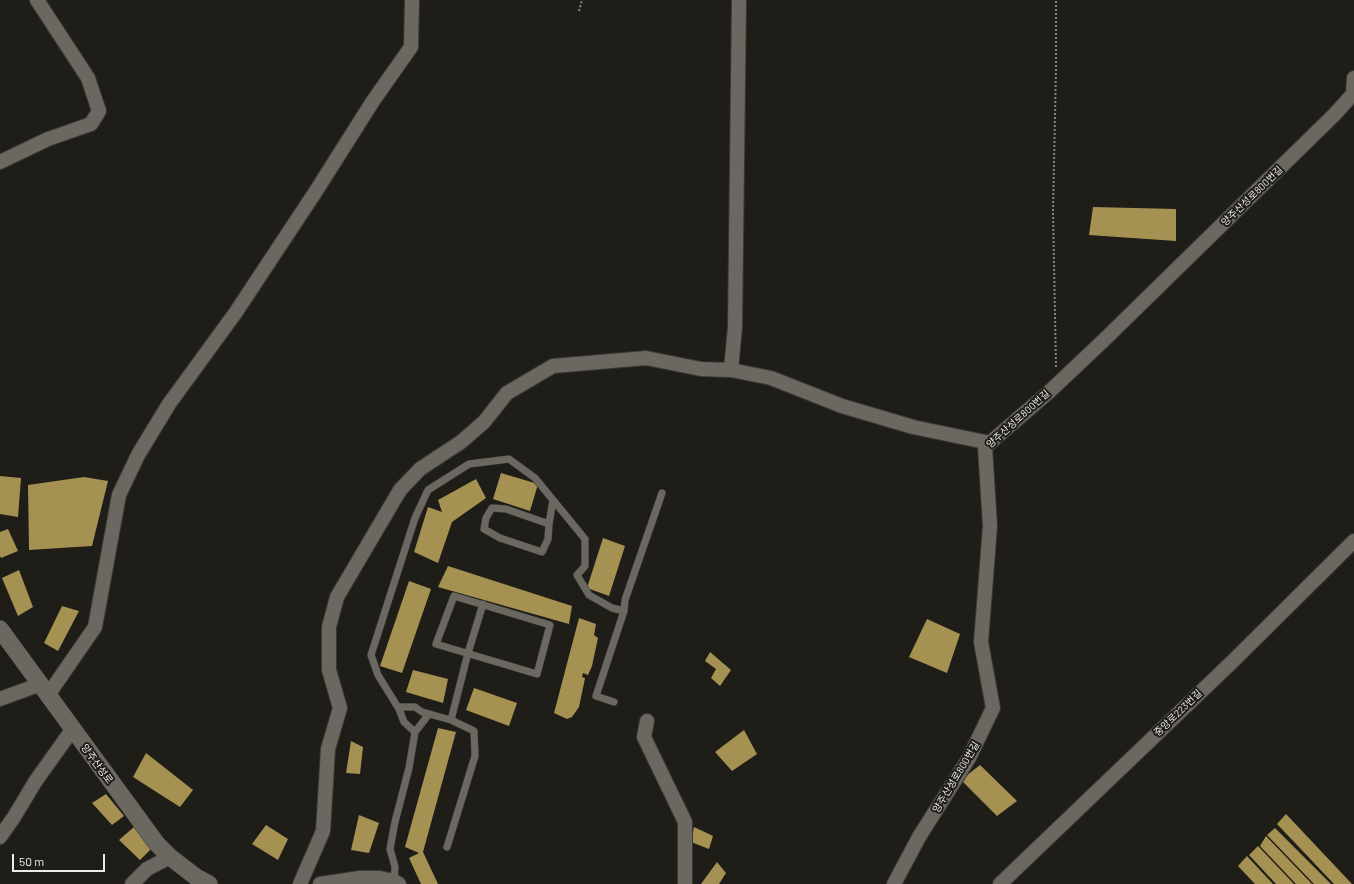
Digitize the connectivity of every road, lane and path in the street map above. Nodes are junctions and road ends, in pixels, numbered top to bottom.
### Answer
1 (37, 0) edge
2 (412, 0) edge
3 (582, 0) edge
4 (739, 0) edge
5 (1056, 0) edge
6 (579, 11) dead end
7 (1354, 78) edge
8 (1354, 96) edge
9 (0, 162) edge
10 (731, 370) junction
11 (1056, 384) junction
12 (990, 443) junction
13 (662, 493) dead end
14 (553, 500) junction
15 (549, 524) junction
16 (1354, 541) edge
17 (483, 604) junction
18 (624, 611) junction
19 (0, 629) edge
20 (468, 653) junction
21 (45, 690) junction
22 (0, 699) edge
23 (614, 702) dead end
24 (398, 708) junction
25 (429, 714) junction
26 (451, 720) junction
27 (647, 721) dead end
28 (72, 730) junction
29 (415, 732) junction
30 (0, 837) edge
31 (447, 847) dead end
32 (170, 858) junction
33 (397, 882) edge
34 (132, 884) edge
35 (209, 884) edge
36 (300, 884) edge
37 (320, 884) edge
38 (685, 884) edge
39 (894, 884) edge
40 (1000, 884) edge

1 - 9 street
2 - 21 street
3 - 6 path
4 - 10 street
5 - 11 path
7 - 8 street, 양주산성로800번길
8 - 11 street, 양주산성로800번길
10 - 12 street
10 - 36 street
11 - 12 street, 양주산성로800번길
12 - 39 street, 양주산성로800번길
13 - 18 lane
14 - 15 lane
14 - 18 lane
14 - 24 lane
15 - 15 lane
16 - 40 street, 중앙로223번길
17 - 20 lane
17 - 20 lane
17 - 20 lane
18 - 23 lane
19 - 21 street, 양주산성로
20 - 26 lane
21 - 22 street
21 - 28 street, 양주산성로
24 - 25 lane
24 - 29 lane
25 - 26 lane
25 - 29 lane
26 - 31 lane
27 - 38 street
28 - 30 street
28 - 32 street, 양주산성로
29 - 33 lane
32 - 34 street
32 - 35 street, 양주산성로
33 - 37 street

